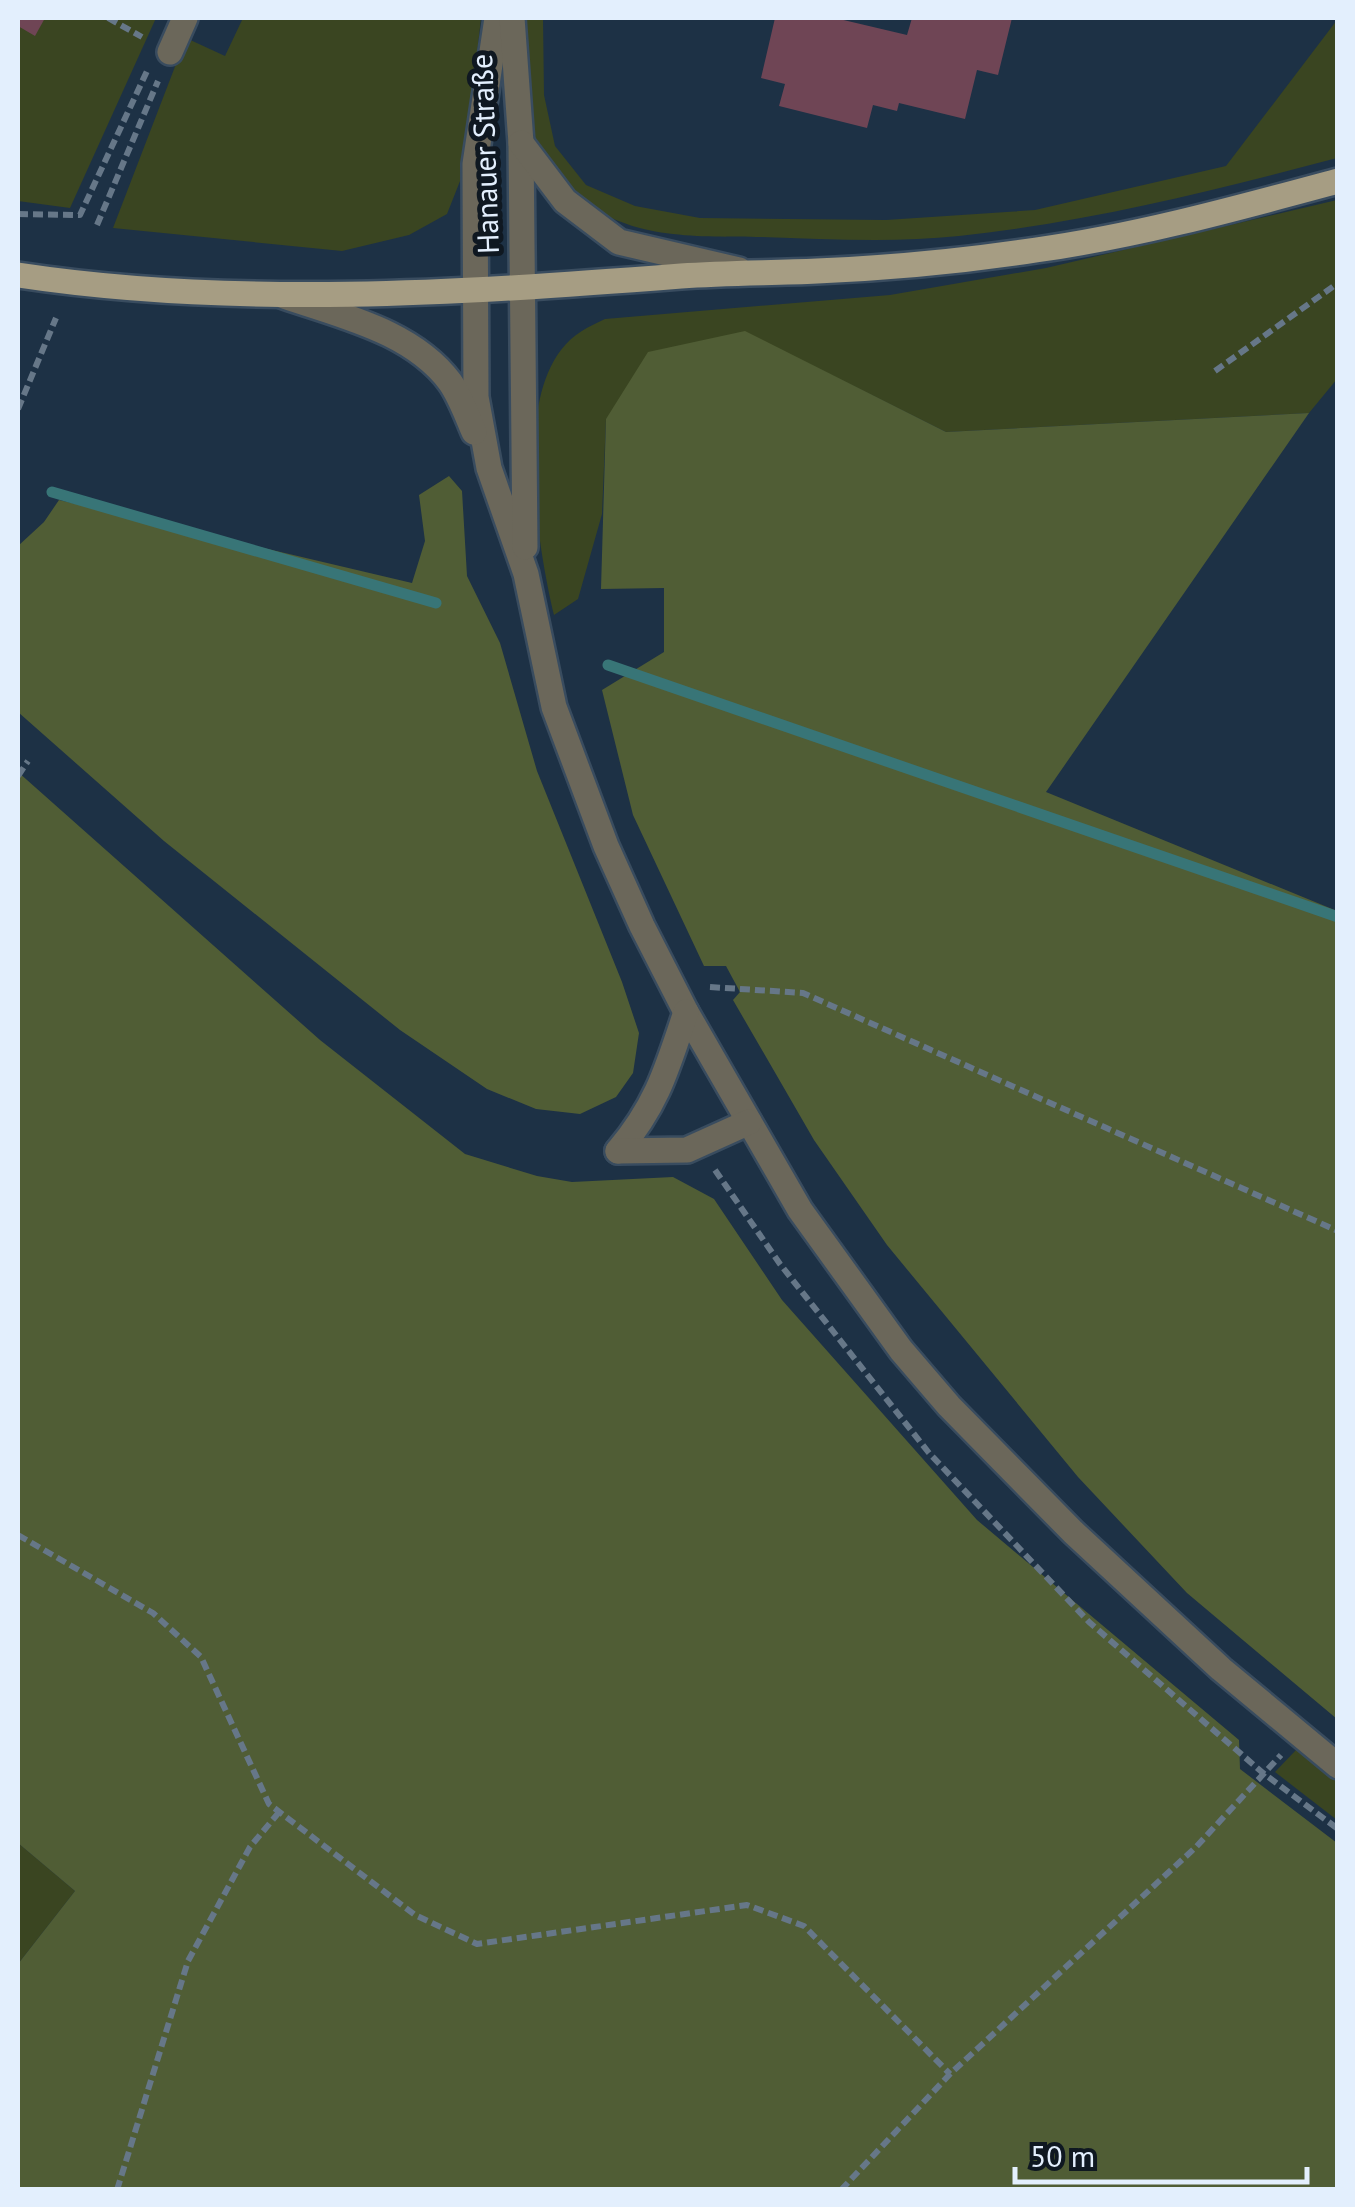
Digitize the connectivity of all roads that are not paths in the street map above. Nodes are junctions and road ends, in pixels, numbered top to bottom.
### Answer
1 (185, 18) edge
2 (497, 18) edge
3 (512, 18) edge
4 (160, 58) road end
5 (521, 143) junction
6 (1338, 181) edge
7 (744, 272) junction
8 (18, 274) edge
9 (520, 288) junction
10 (474, 290) junction
11 (275, 293) junction
12 (489, 468) junction
13 (526, 574) junction
14 (686, 1012) junction
15 (749, 1122) junction
16 (1338, 1766) edge

1 - 4 street
2 - 10 street, Hanauer Straße
3 - 5 street, Hanauer Straße
5 - 7 street
5 - 9 street, Hanauer Straße
6 - 7 main road
7 - 9 main road
8 - 11 main road
9 - 10 main road
9 - 13 street, Hanauer Straße
10 - 11 main road
10 - 12 street, Hanauer Straße
11 - 12 street
12 - 13 street
13 - 14 street
14 - 15 street
14 - 15 street
15 - 16 street

